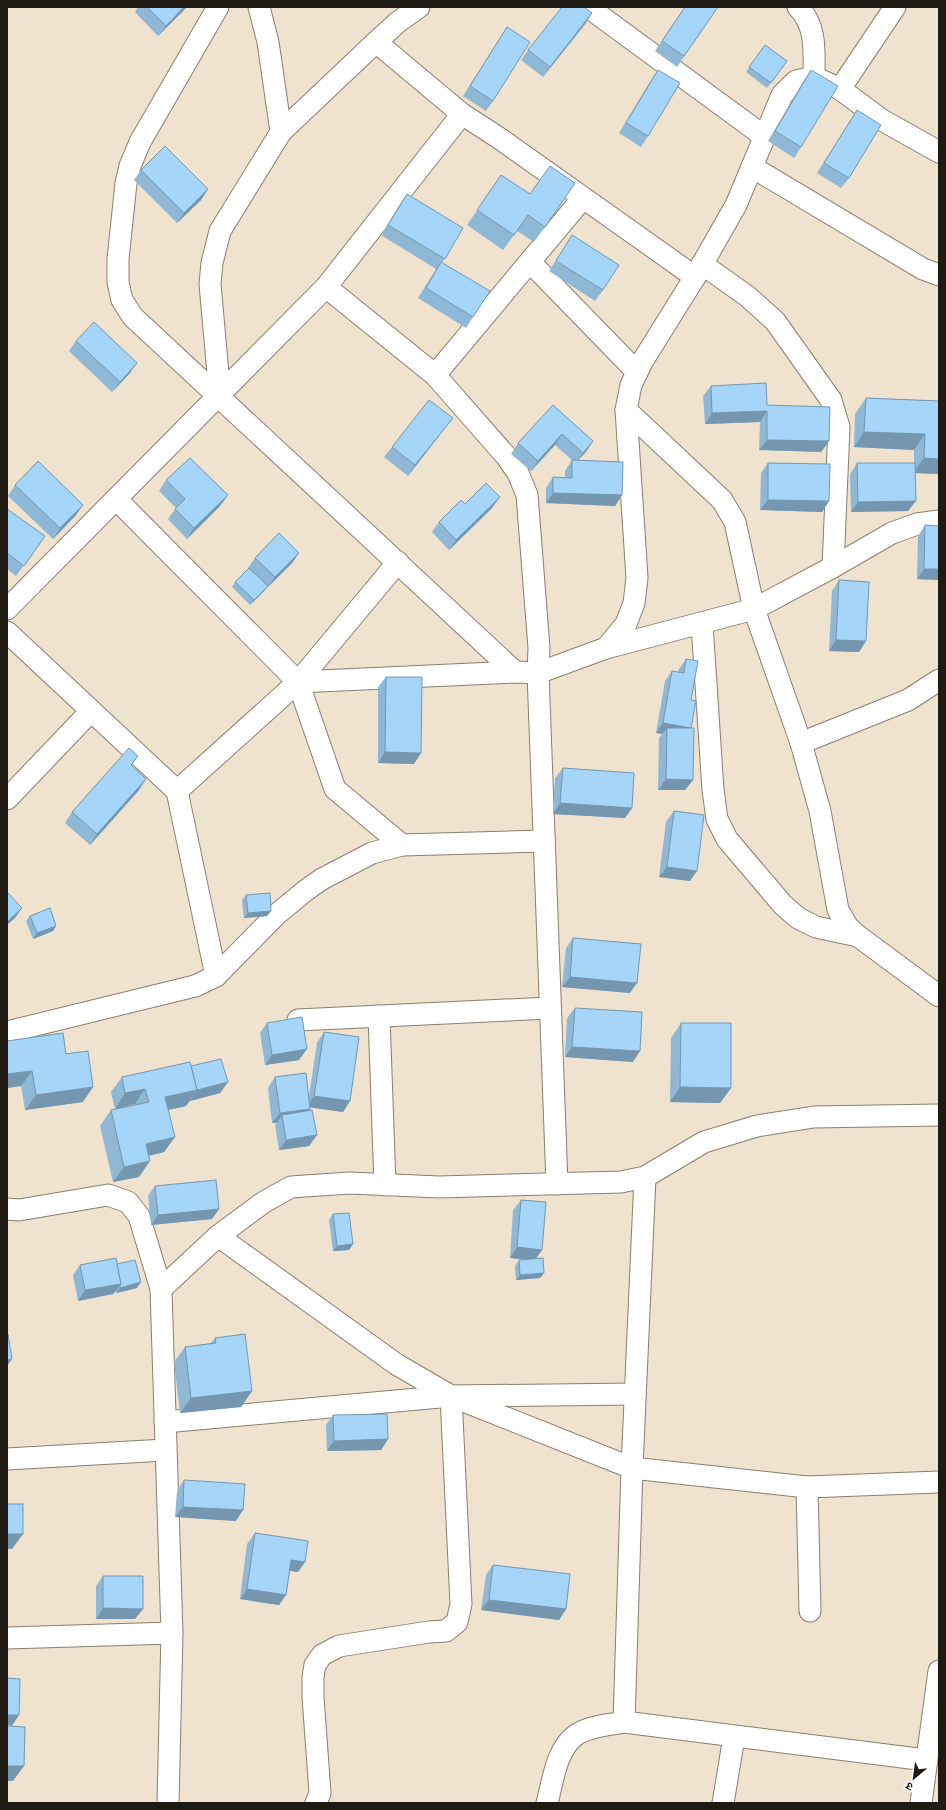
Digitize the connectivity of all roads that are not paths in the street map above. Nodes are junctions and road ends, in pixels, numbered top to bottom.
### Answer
1 (218, 7) edge
2 (260, 7) edge
3 (419, 7) edge
4 (588, 7) edge
5 (798, 7) edge
6 (895, 7) edge
7 (376, 42) junction
8 (814, 78) junction
9 (840, 89) junction
10 (462, 114) junction
11 (281, 132) junction
12 (765, 137) junction
13 (939, 152) edge
14 (752, 167) junction
15 (583, 198) junction
16 (530, 262) junction
17 (699, 270) junction
18 (939, 275) edge
19 (326, 287) junction
20 (637, 372) junction
21 (435, 376) junction
22 (220, 396) junction
23 (626, 410) junction
24 (116, 499) junction
25 (939, 521) edge
26 (398, 562) junction
27 (833, 567) junction
28 (8, 607) edge
29 (754, 609) junction
30 (702, 624) junction
31 (7, 632) edge
32 (606, 648) junction
33 (515, 672) junction
34 (538, 673) junction
35 (939, 680) edge
36 (298, 682) junction
37 (91, 711) junction
38 (802, 743) junction
39 (177, 791) junction
40 (7, 799) edge
41 (544, 841) junction
42 (402, 845) junction
43 (858, 936) junction
44 (216, 976) junction
45 (939, 996) edge
46 (549, 1008) junction
47 (379, 1016) junction
48 (298, 1020) edge
49 (7, 1032) edge
50 (939, 1114) edge
51 (645, 1177) junction
52 (557, 1184) junction
53 (385, 1185) junction
54 (7, 1209) edge
55 (218, 1236) junction
56 (160, 1289) junction
57 (635, 1394) junction
58 (451, 1396) junction
59 (165, 1422) junction
60 (166, 1450) junction
61 (7, 1459) edge
62 (632, 1468) junction
63 (939, 1482) edge
64 (807, 1487) junction
65 (810, 1611) dead end
66 (172, 1633) junction
67 (7, 1638) edge
68 (939, 1671) edge
69 (624, 1722) junction
70 (734, 1737) junction
71 (926, 1760) junction
72 (168, 1803) edge
73 (316, 1803) edge
74 (548, 1803) edge
75 (723, 1803) edge
76 (921, 1803) edge

1 - 22 street
2 - 11 street
3 - 7 street
4 - 12 street
5 - 8 street
6 - 9 street
7 - 10 street
7 - 11 street
8 - 9 street
8 - 12 street
9 - 13 street
10 - 15 street
10 - 19 street
11 - 22 street
12 - 14 street
14 - 17 street
14 - 18 street
15 - 16 street
15 - 17 street
16 - 20 street
16 - 21 street
17 - 20 street
17 - 27 street
19 - 21 street
19 - 22 street
20 - 23 street
21 - 34 street
22 - 24 street
22 - 26 street
23 - 29 street
23 - 32 street
24 - 28 street
24 - 36 street
25 - 27 street
26 - 33 street
26 - 36 street
27 - 29 street
29 - 30 street
29 - 38 street
30 - 32 street
30 - 43 street
31 - 37 street
32 - 34 street
33 - 34 street
33 - 36 street
34 - 41 street
35 - 38 street
36 - 39 street
36 - 42 street
37 - 39 street
37 - 40 street
38 - 43 street
39 - 44 street
41 - 42 street
41 - 46 street
42 - 44 street
43 - 45 street
44 - 49 street
46 - 47 street
46 - 52 street
47 - 48 street
47 - 53 street
50 - 51 street
51 - 52 street
51 - 57 street
52 - 53 street
53 - 55 street
54 - 56 street
55 - 56 street
55 - 58 street
56 - 59 street
57 - 58 street
57 - 62 street
58 - 59 street
58 - 62 street
58 - 73 street
59 - 60 street
60 - 61 street
60 - 66 street
62 - 64 street
62 - 69 street
63 - 64 street
64 - 65 street
66 - 67 street
66 - 72 street
68 - 71 street
69 - 70 street
69 - 74 street
70 - 71 street
70 - 75 street
71 - 76 street

